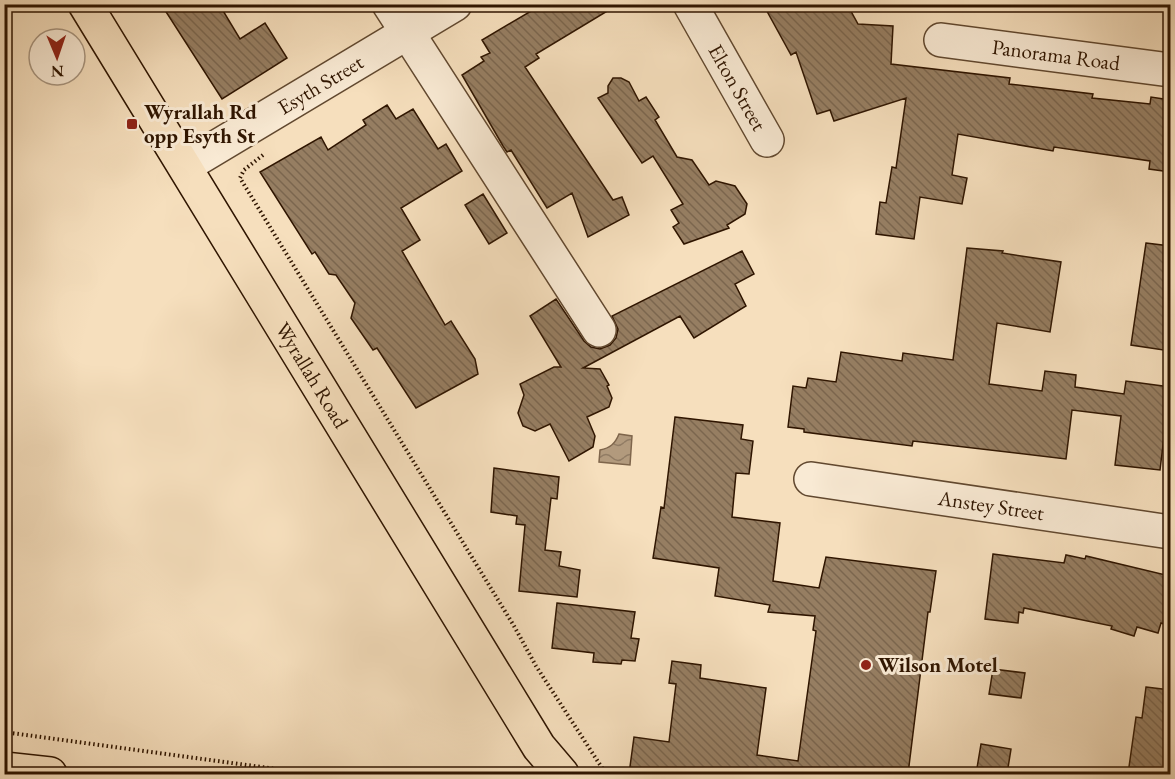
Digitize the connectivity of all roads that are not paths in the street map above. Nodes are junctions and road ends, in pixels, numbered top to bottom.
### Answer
1 (85, 4) edge
2 (389, 4) edge
3 (455, 4) edge
4 (690, 4) edge
5 (406, 32) junction
6 (941, 40) dead end
7 (1170, 70) edge
8 (767, 140) dead end
9 (185, 166) junction
10 (599, 330) dead end
11 (811, 479) dead end
12 (1170, 532) edge
13 (540, 761) edge
14 (4, 769) edge
15 (50, 774) edge
16 (562, 774) edge

1 - 9 main road, Wyrallah Road
2 - 5 street
3 - 5 street, Esyth Street
4 - 8 street, Elton Street
5 - 9 street, Esyth Street
5 - 10 street
6 - 7 street, Panorama Road
9 - 13 main road, Wyrallah Road
11 - 12 street, Anstey Street
13 - 16 main road, Wyrallah Road
14 - 15 main road

